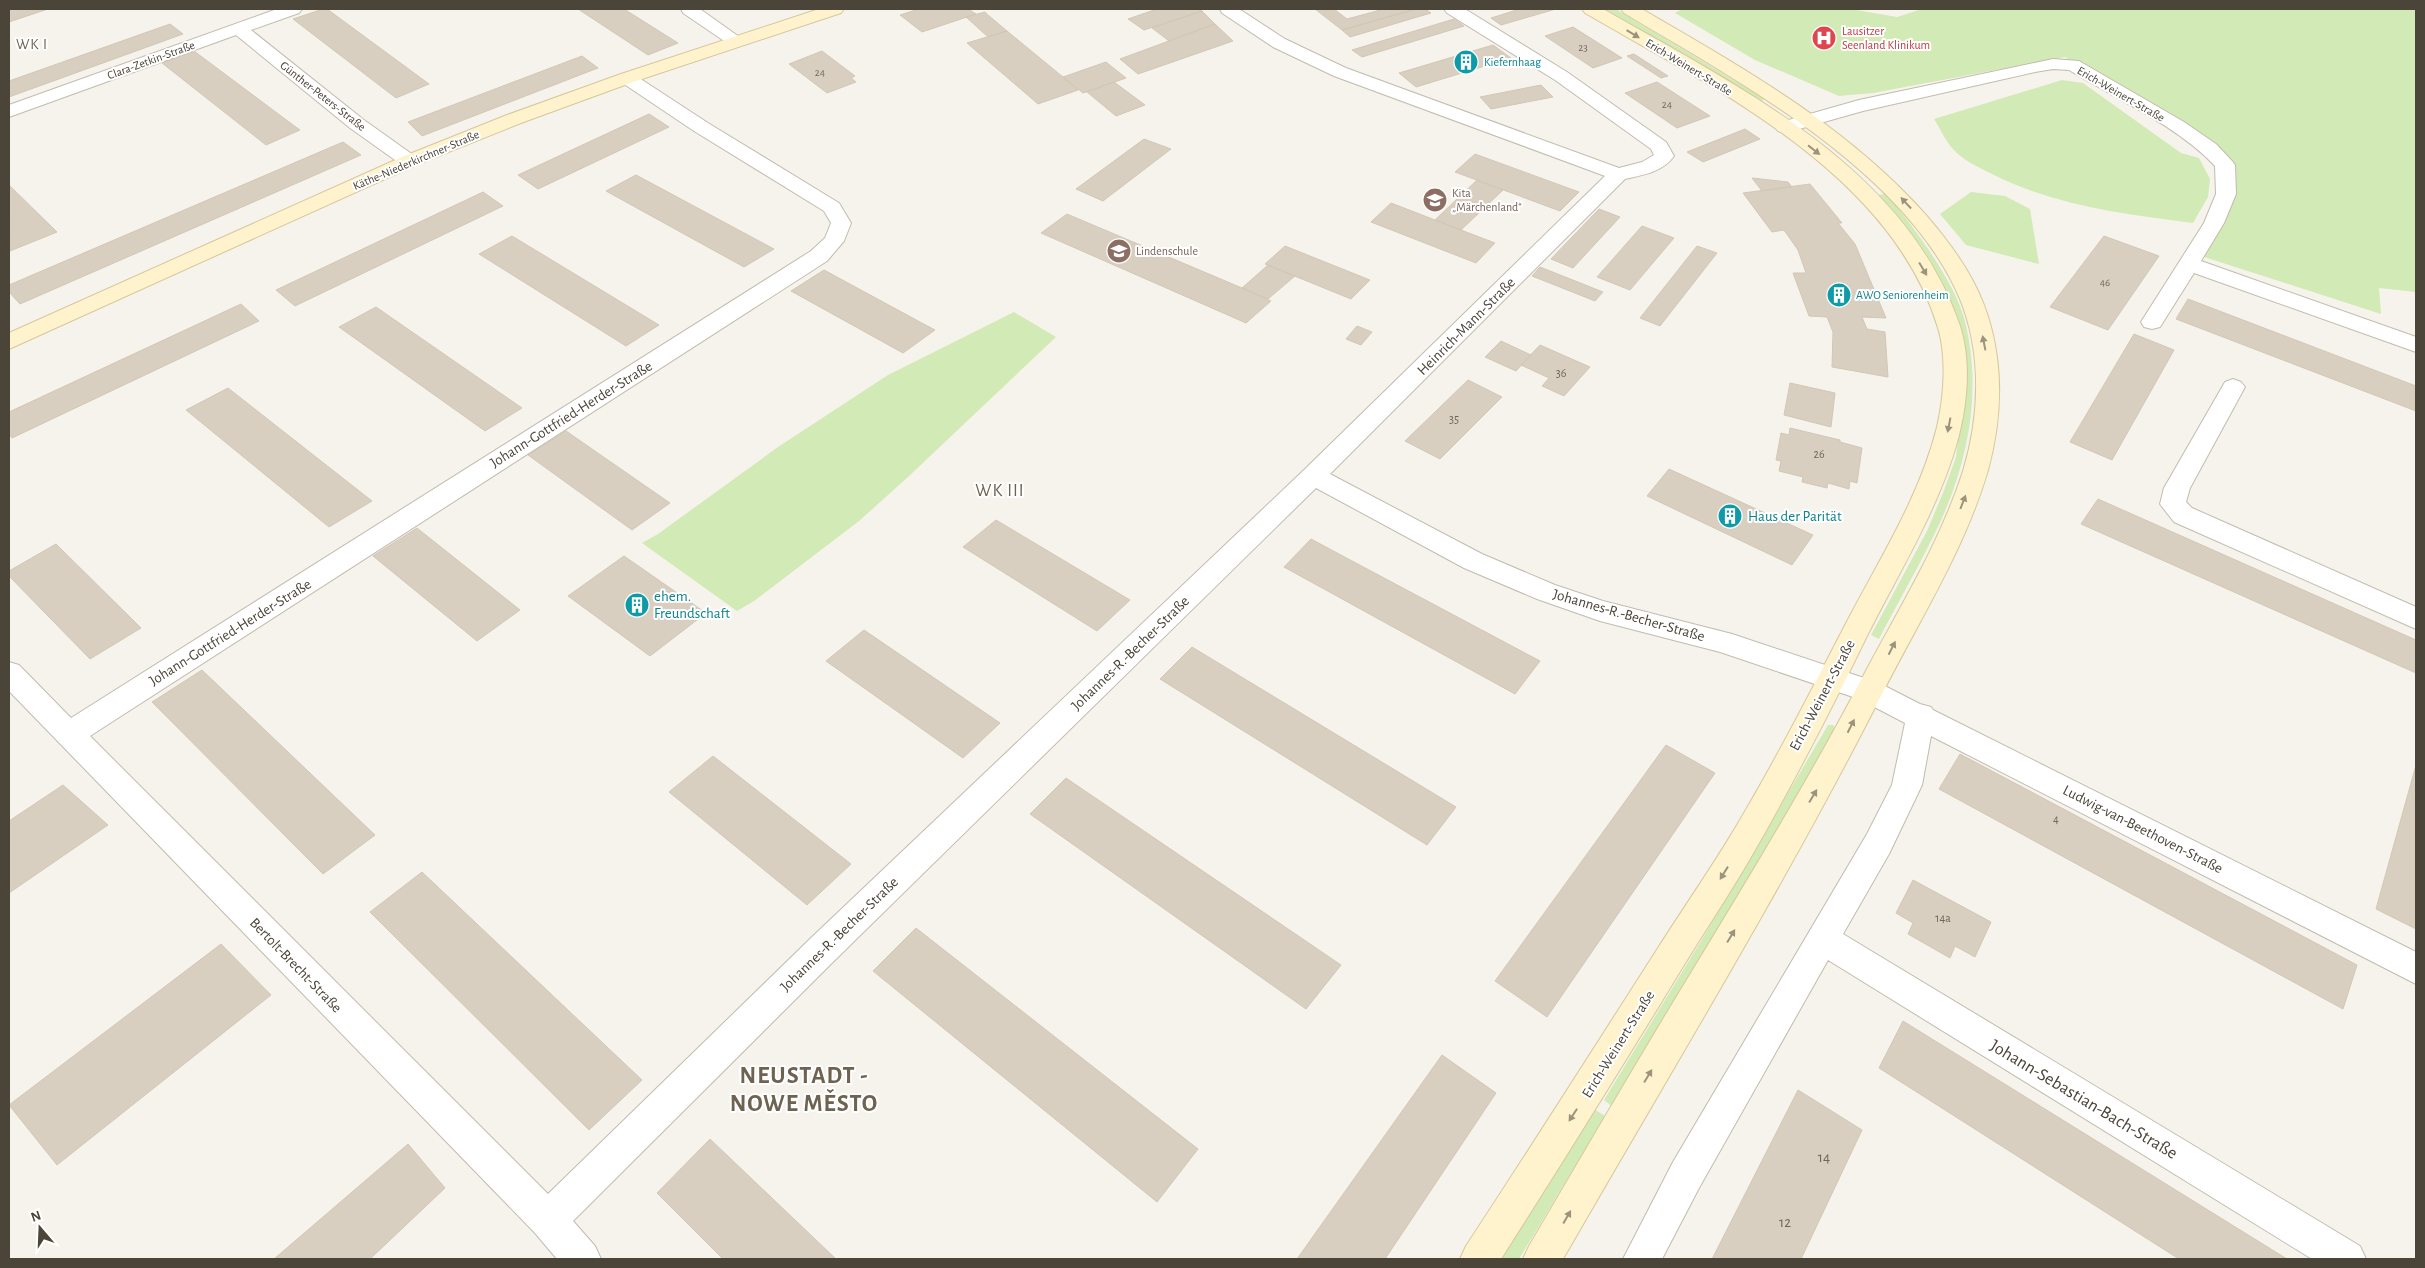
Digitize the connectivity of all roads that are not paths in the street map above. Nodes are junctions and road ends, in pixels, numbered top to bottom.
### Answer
1 (293, 9) edge
2 (689, 9) edge
3 (835, 9) edge
4 (1228, 9) edge
5 (1453, 9) edge
6 (1591, 9) edge
7 (1630, 9) edge
8 (238, 28) junction
9 (736, 41) junction
10 (627, 78) junction
11 (9, 112) edge
12 (1810, 119) junction
13 (1785, 127) junction
14 (409, 161) junction
15 (1618, 174) junction
16 (2189, 264) junction
17 (2152, 322) dead end
18 (9, 342) edge
19 (2416, 345) edge
20 (2233, 387) dead end
21 (1313, 476) junction
22 (2416, 619) edge
23 (9, 673) edge
24 (1833, 677) junction
25 (1869, 691) junction
26 (1921, 715) junction
27 (69, 734) junction
28 (1822, 938) junction
29 (2416, 969) edge
30 (548, 1220) junction
31 (582, 1259) edge
32 (1479, 1259) edge
33 (1542, 1259) edge
34 (1642, 1259) edge
35 (2347, 1259) edge

1 - 8 street, Clara-Zetkin-Straße
2 - 9 street
3 - 9 street, Käthe-Niederkirchner-Straße
4 - 15 street
5 - 15 street, Heinrich-Mann-Straße
6 -> 13 street, Erich-Weinert-Straße
7 - 12 street, Erich-Weinert-Straße
8 - 11 street, Clara-Zetkin-Straße
8 - 14 street, Günther-Peters-Straße
9 - 10 street, Käthe-Niederkirchner-Straße
10 - 14 street, Käthe-Niederkirchner-Straße
10 - 27 street, Johann-Gottfried-Herder-Straße
12 - 13 street, Erich-Weinert-Straße
12 - 16 street, Erich-Weinert-Straße
25 -> 12 street, Erich-Weinert-Straße
13 -> 24 street, Erich-Weinert-Straße
14 - 18 street, Käthe-Niederkirchner-Straße
15 - 21 street, Heinrich-Mann-Straße
16 - 17 street, Erich-Weinert-Straße
16 - 19 street
20 - 22 street
21 - 24 street, Johannes-R.-Becher-Straße
21 - 30 street, Johannes-R.-Becher-Straße
23 - 27 street, Bertolt-Brecht-Straße
24 - 25 street, Johannes-R.-Becher-Straße
24 -> 32 street, Erich-Weinert-Straße
25 - 26 street, Ludwig-van-Beethoven-Straße
33 -> 25 street, Erich-Weinert-Straße
26 - 28 street
26 - 29 street, Ludwig-van-Beethoven-Straße
27 - 30 street, Bertolt-Brecht-Straße
28 - 34 street
28 - 35 street, Johann-Sebastian-Bach-Straße
30 - 31 street, Bertolt-Brecht-Straße

